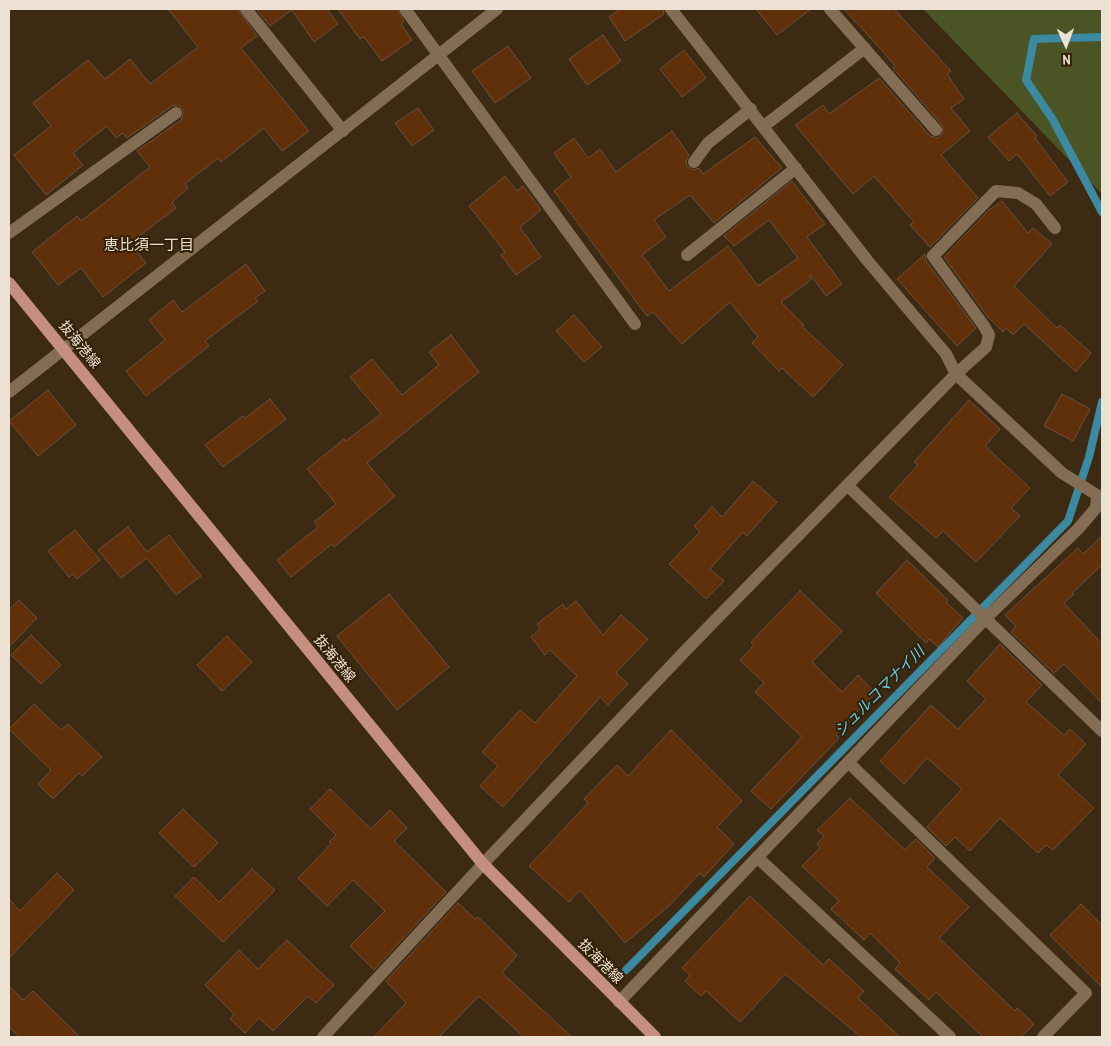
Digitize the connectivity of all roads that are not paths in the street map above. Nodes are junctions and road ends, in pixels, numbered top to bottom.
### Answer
1 (246, 9) edge
2 (405, 9) edge
3 (497, 9) edge
4 (671, 9) edge
5 (830, 9) edge
6 (865, 48) junction
7 (439, 54) junction
8 (751, 109) junction
9 (176, 113) dead end
10 (764, 126) junction
11 (936, 130) dead end
12 (343, 131) junction
13 (694, 162) dead end
14 (796, 168) junction
15 (1055, 228) dead end
16 (9, 233) edge
17 (687, 255) dead end
18 (9, 283) edge
19 (636, 324) dead end
20 (63, 349) junction
21 (956, 374) junction
22 (9, 392) edge
23 (847, 486) junction
24 (1099, 502) edge
25 (986, 618) junction
26 (1102, 731) edge
27 (848, 762) junction
28 (758, 857) junction
29 (483, 864) junction
30 (619, 1002) junction
31 (323, 1037) edge
32 (655, 1037) edge
33 (950, 1037) edge
34 (1043, 1037) edge

1 - 12 street
2 - 7 street
3 - 7 street
4 - 8 street
5 - 6 street
6 - 10 street
6 - 11 street
7 - 12 street
7 - 19 street
8 - 10 street
8 - 13 street
9 - 16 street
10 - 14 street
12 - 20 street
14 - 17 street
14 - 21 street
15 - 21 street
18 - 20 main road, 抜海港線
20 - 22 street
20 - 29 main road, 抜海港線
21 - 23 street
21 - 24 street
23 - 25 street
23 - 29 street
24 - 25 street
25 - 26 street
25 - 27 street
27 - 28 street
27 - 34 street
28 - 30 street
28 - 33 street
29 - 30 main road, 抜海港線
29 - 31 street
30 - 32 main road, 抜海港線

